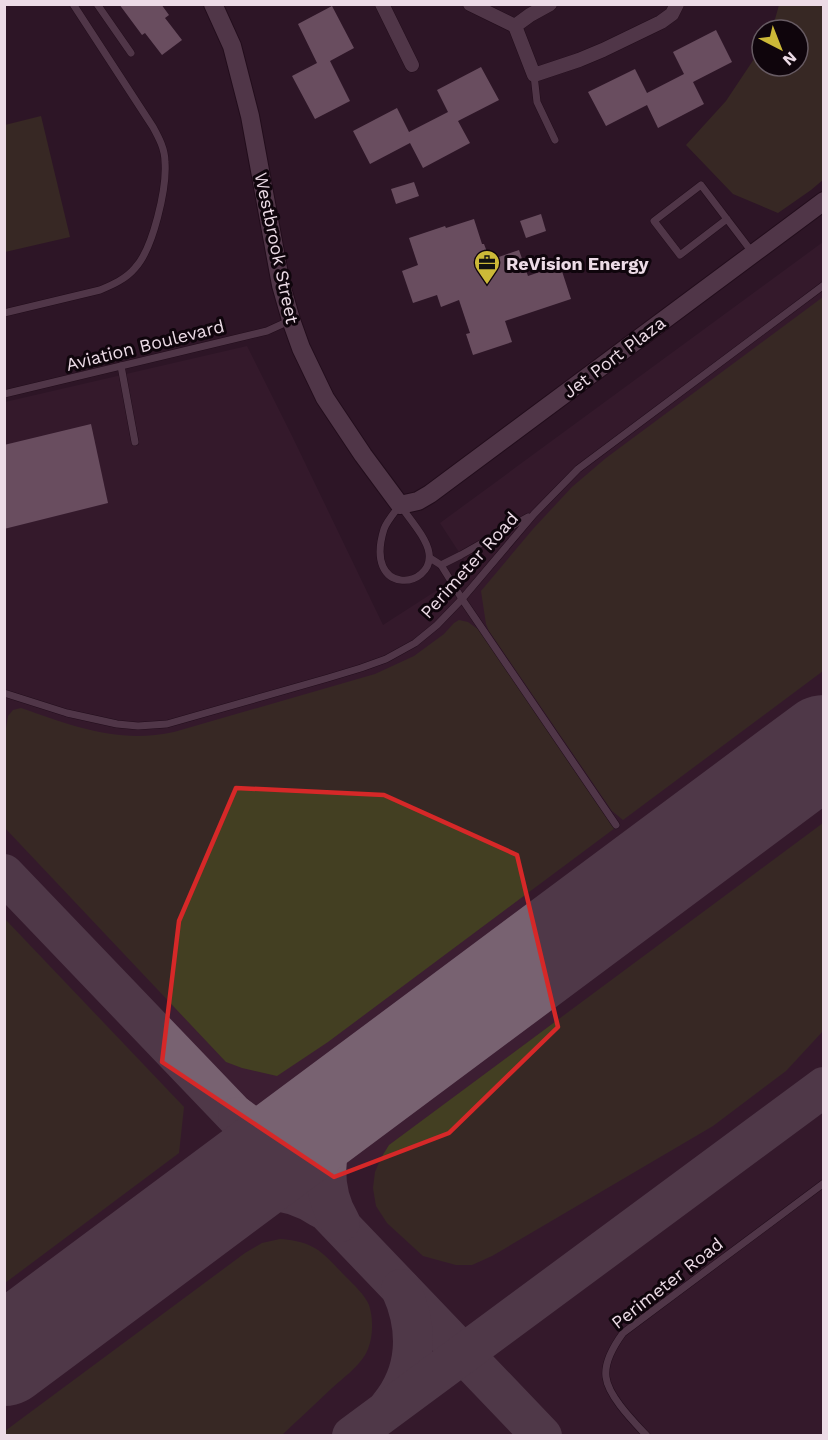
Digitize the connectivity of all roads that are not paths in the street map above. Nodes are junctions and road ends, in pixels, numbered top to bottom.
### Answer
1 (73, 4) edge
2 (97, 4) edge
3 (213, 4) edge
4 (382, 4) edge
5 (470, 4) edge
6 (550, 4) edge
7 (677, 4) edge
8 (515, 26) junction
9 (132, 53) dead end
10 (412, 65) dead end
11 (534, 75) junction
12 (555, 140) dead end
13 (824, 201) edge
14 (727, 219) junction
15 (753, 254) junction
16 (824, 285) edge
17 (4, 313) edge
18 (291, 320) junction
19 (121, 366) junction
20 (4, 394) edge
21 (135, 442) dead end
22 (399, 505) junction
23 (534, 514) junction
24 (430, 558) junction
25 (441, 565) junction
26 (462, 599) junction
27 (4, 693) edge
28 (616, 825) dead end
29 (824, 1183) edge
30 (647, 1436) edge

1 - 17 lane
2 - 9 lane
3 - 18 street, Westbrook Street
4 - 10 street
5 - 8 street
6 - 8 street
7 - 11 street
8 - 11 street
11 - 12 lane
13 - 15 street, Jet Port Plaza
14 - 14 lane
14 - 15 lane
15 - 22 street, Jet Port Plaza
16 - 23 lane, Perimeter Road
18 - 19 lane, Aviation Boulevard
18 - 22 street, Westbrook Street
19 - 20 lane, Aviation Boulevard
19 - 21 lane
22 - 24 lane
22 - 24 lane
23 - 25 lane
23 - 26 lane, Perimeter Road
24 - 25 lane
25 - 26 lane
26 - 27 lane, Perimeter Road
26 - 28 lane
29 - 30 lane, Perimeter Road

